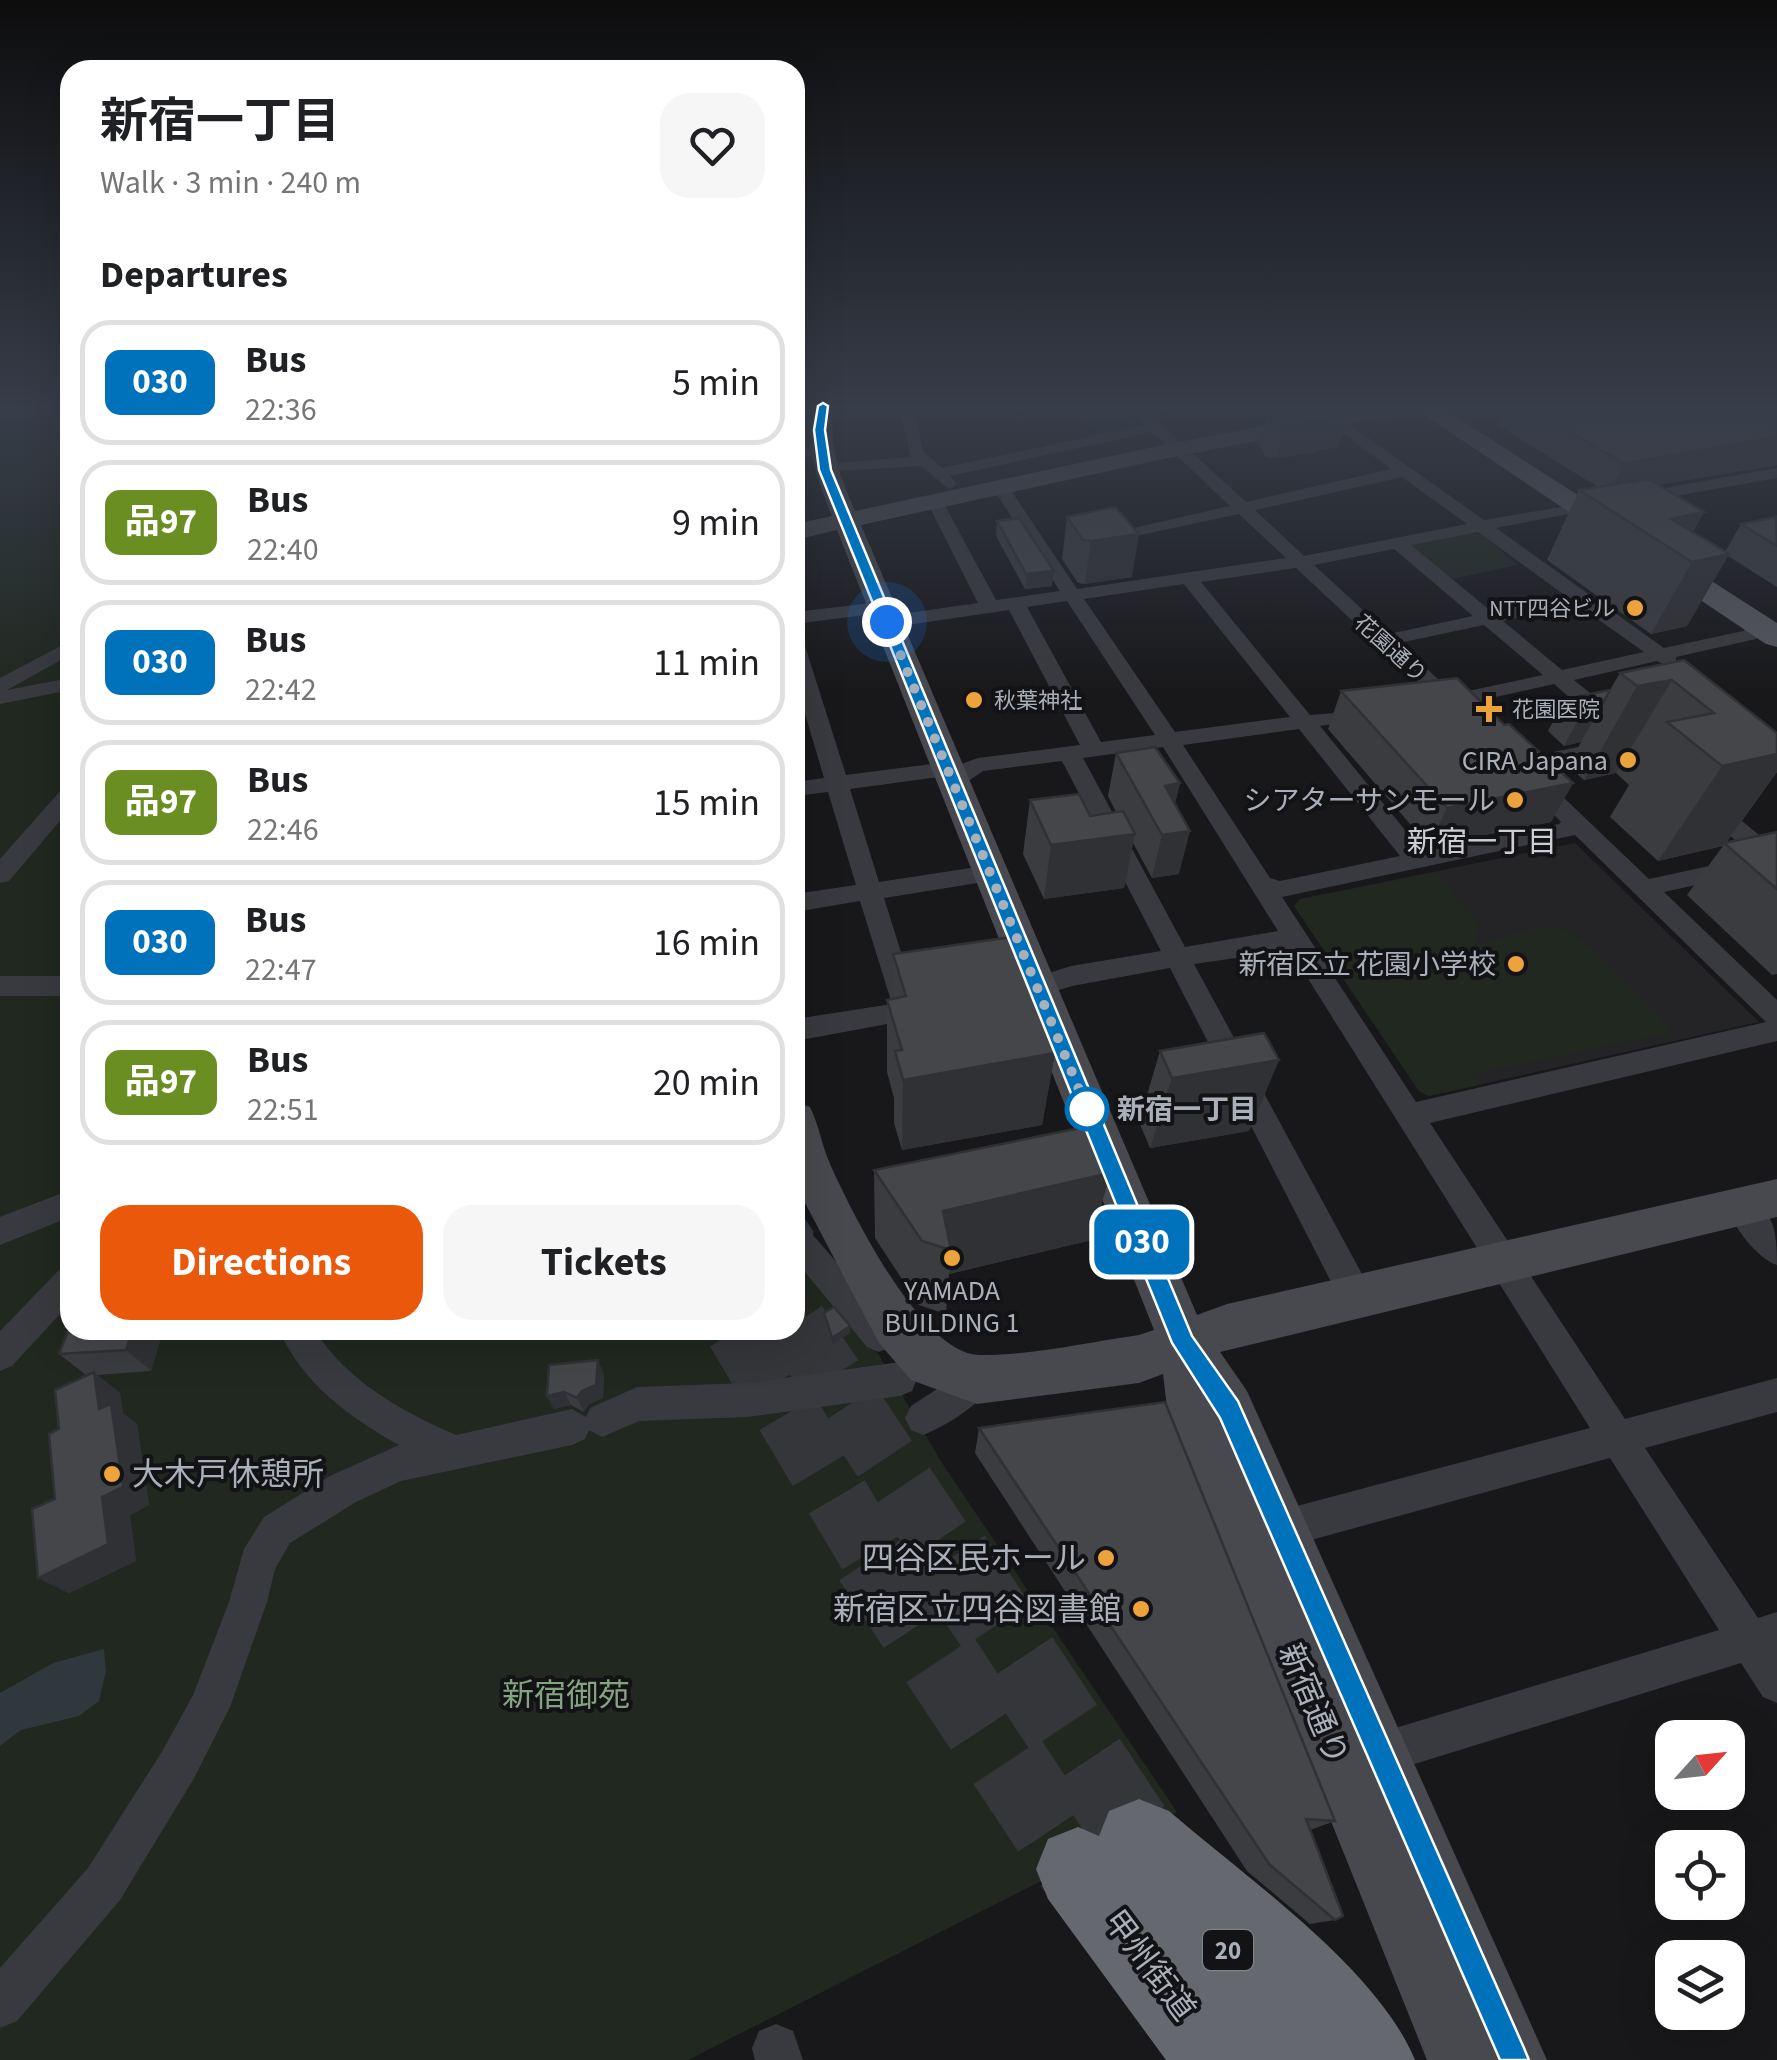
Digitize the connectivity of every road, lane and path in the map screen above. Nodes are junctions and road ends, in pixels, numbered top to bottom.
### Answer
1 (840, 502) edge
2 (934, 502) joint
3 (1013, 502) edge
4 (1235, 502) edge
5 (1272, 502) edge
6 (1447, 502) edge
7 (1569, 502) edge
8 (1589, 502) edge
9 (1578, 508) junction
10 (1242, 509) junction
11 (848, 521) junction
12 (1481, 526) junction
13 (805, 530) edge
14 (1398, 543) junction
15 (1082, 545) edge
16 (1298, 562) junction
17 (1190, 580) junction
18 (1074, 598) junction
19 (1582, 598) junction
20 (1016, 605) junction
21 (990, 608) junction
22 (884, 614) junction
23 (805, 618) edge
24 (1490, 619) junction
25 (1773, 625) edge
26 (1383, 641) junction
27 (60, 653) edge
28 (1660, 654) junction
29 (1559, 677) junction
30 (1689, 677) edge
31 (805, 679) edge
32 (0, 686) edge
33 (60, 686) edge
34 (0, 698) edge
35 (1450, 702) junction
36 (1418, 706) edge
37 (1381, 712) edge
38 (1308, 722) junction
39 (1474, 725) edge
40 (1170, 741) junction
41 (1094, 750) junction
42 (1069, 752) junction
43 (950, 776) junction
44 (837, 783) junction
45 (805, 787) edge
46 (1691, 790) edge
47 (60, 806) edge
48 (1574, 822) junction
49 (1776, 861) edge
50 (1418, 862) junction
51 (990, 874) junction
52 (0, 876) edge
53 (1262, 884) junction
54 (1646, 888) junction
55 (871, 892) junction
56 (805, 902) edge
57 (1300, 944) junction
58 (1178, 958) junction
59 (0, 986) edge
60 (60, 986) edge
61 (1017, 992) junction
62 (954, 1003) edge
63 (906, 1011) junction
64 (1777, 1016) edge
65 (805, 1028) edge
66 (1777, 1030) edge
67 (1410, 1116) junction
68 (805, 1149) edge
69 (1759, 1203) edge
70 (60, 1207) edge
71 (0, 1231) edge
72 (805, 1249) edge
73 (1777, 1251) edge
74 (1503, 1263) junction
75 (60, 1291) edge
76 (1357, 1298) junction
77 (879, 1336) dead end
78 (301, 1340) edge
79 (1184, 1343) junction
80 (0, 1355) edge
81 (900, 1379) dead end
82 (1777, 1395) edge
83 (1617, 1437) junction
84 (456, 1452) junction
85 (1282, 1529) junction
86 (1763, 1636) edge
87 (1777, 1682) edge
88 (1380, 1754) junction
89 (1108, 1855) junction
90 (0, 2004) edge
91 (1222, 2060) edge
92 (1316, 2060) edge
93 (1369, 2060) edge
94 (1462, 2060) edge
95 (1512, 2060) edge

1 - 11 street, 新宿通り
2 - 11 street
2 - 21 street
3 - 18 street
4 - 10 street, 花園通り
5 - 10 street
6 - 12 street
7 - 9 main road
8 - 25 main road
9 - 12 street
9 - 25 main road
10 - 15 street
10 - 16 street, 花園通り
11 - 13 street
11 - 22 street, 新宿通り
12 - 14 street
12 - 19 street
14 - 16 street
14 - 24 street
16 - 17 street
16 - 26 street, 花園通り
17 - 18 street
17 - 38 street
18 - 20 street
18 - 40 street
19 - 24 street
19 - 28 street
20 - 21 street
20 - 41 street
21 - 22 street
22 - 23 street
22 - 43 street, 新宿通り
24 - 26 street
24 - 29 street
25 - 28 street
26 - 35 street, 花園通り
27 - 32 street
28 - 29 street
28 - 30 street
29 - 35 street
29 - 48 street
31 - 44 street
33 - 34 street
35 - 36 street
35 - 39 street, 花園通り
37 - 38 street
38 - 40 street
38 - 50 street
40 - 41 street
40 - 53 street
41 - 42 street
42 - 43 street
42 - 58 street
43 - 44 street
43 - 51 street, 新宿通り
44 - 45 street
44 - 55 street
46 - 49 street
47 - 52 street
48 - 50 street
48 - 54 street
49 - 54 street
50 - 53 street
51 - 55 street
51 - 61 street, 新宿通り
53 - 57 street
54 - 64 street
55 - 56 street
55 - 63 street
57 - 58 street
57 - 67 street
58 - 61 street
58 - 76 street
59 - 60 street
61 - 79 street, 新宿通り
62 - 63 street
63 - 65 street
66 - 67 street
67 - 74 street
68 - 79 street
69 - 73 street
69 - 74 street
70 - 71 street
72 - 77 street
74 - 76 street
74 - 83 street
75 - 80 street
76 - 79 street
78 - 84 street
79 - 85 street, 新宿通り
79 - 94 street, 新宿通り
81 - 84 street
82 - 83 street
83 - 85 street
83 - 86 street
84 - 90 street
85 - 88 street, 新宿通り
86 - 87 street
86 - 88 street
88 - 95 street, 新宿通り
89 - 91 highway, 甲州街道 / 20
89 - 92 highway, 20
89 - 93 highway

